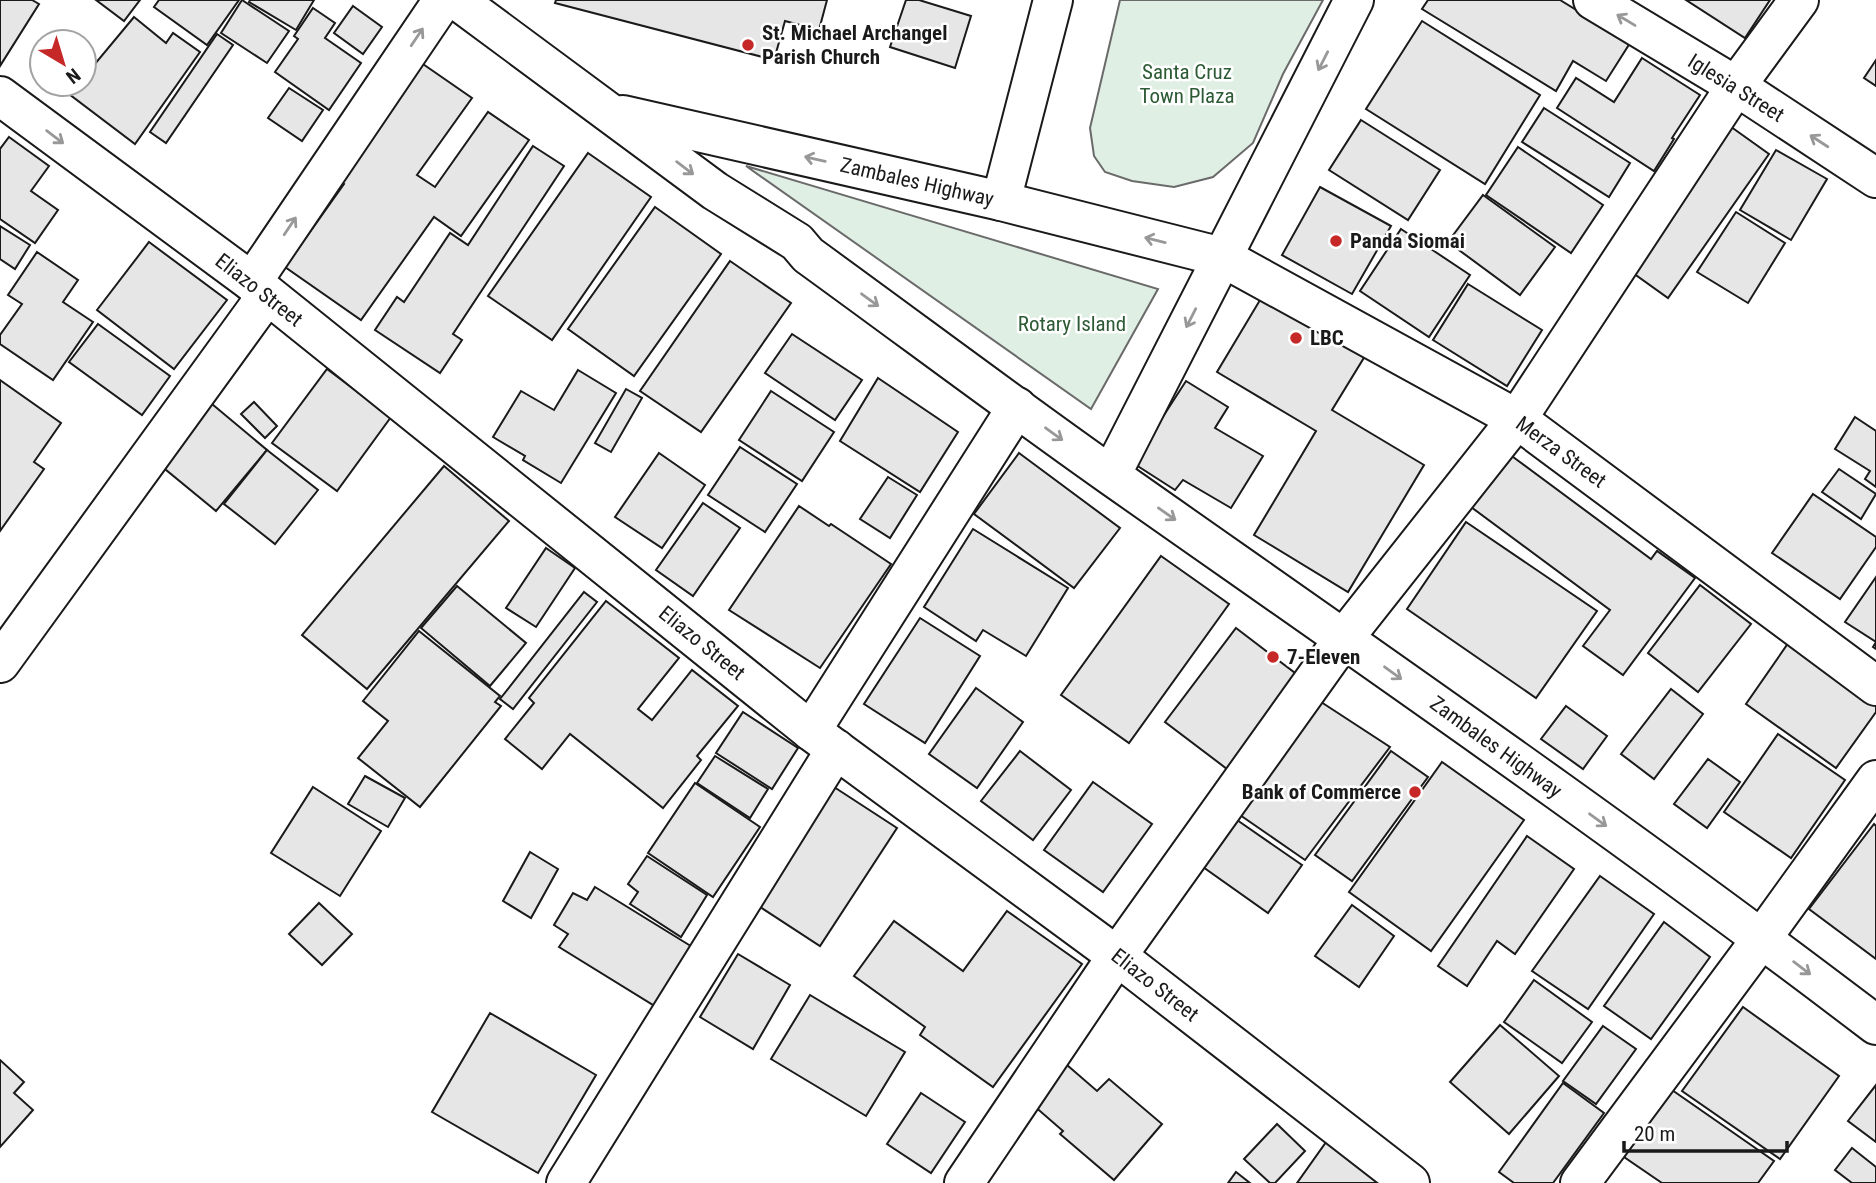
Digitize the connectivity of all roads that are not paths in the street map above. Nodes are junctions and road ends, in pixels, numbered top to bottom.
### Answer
1 (443, 0) edge
2 (457, 0) edge
3 (1053, 0) edge
4 (1354, 0) edge
5 (1593, 0) edge
6 (1799, 0) edge
7 (1736, 86) junction
8 (0, 96) edge
9 (611, 112) junction
10 (1876, 178) edge
11 (1001, 201) junction
12 (1222, 257) junction
13 (259, 289) junction
14 (1017, 407) junction
15 (1517, 419) junction
16 (1111, 475) junction
17 (1344, 638) junction
18 (0, 663) edge
19 (1876, 686) edge
20 (824, 740) junction
21 (1876, 780) edge
22 (1762, 938) junction
23 (1118, 956) junction
24 (1876, 1025) edge
25 (566, 1183) edge
26 (964, 1183) edge
27 (1410, 1183) edge
28 (1580, 1183) edge

13 -> 1 street
2 - 9 street, Zambales Highway
3 - 11 street
4 -> 12 street
7 -> 5 street, Iglesia Street
6 - 7 street
10 -> 7 street, Iglesia Street
7 - 15 street
8 -> 13 street, Eliazo Street
11 -> 9 street, Zambales Highway
9 -> 14 street, Zambales Highway
12 -> 11 street, Zambales Highway
12 - 15 street, Merza Street
12 -> 16 street
13 - 18 street
13 - 20 street, Eliazo Street
14 -> 16 street, Zambales Highway
14 - 20 street
15 - 17 street
15 - 19 street, Merza Street
16 -> 17 street, Zambales Highway
17 -> 22 street, Zambales Highway
17 - 23 street
20 - 23 street, Eliazo Street
20 - 25 street
21 - 22 street
22 -> 24 street, Zambales Highway
22 - 28 street
23 - 26 street
23 - 27 street, Eliazo Street

